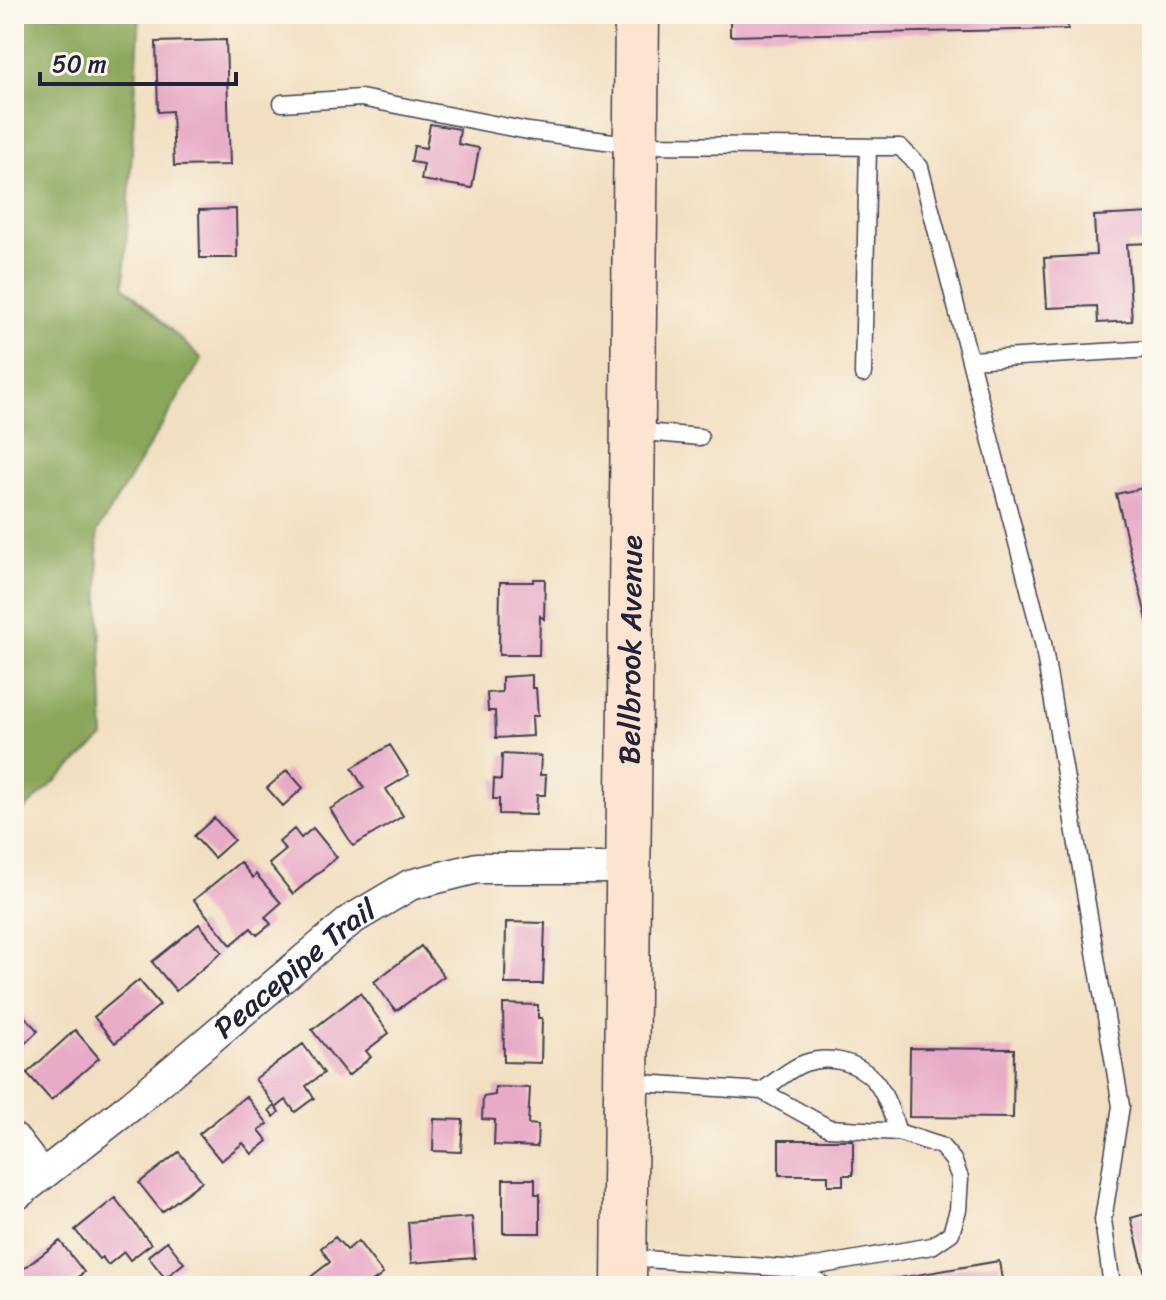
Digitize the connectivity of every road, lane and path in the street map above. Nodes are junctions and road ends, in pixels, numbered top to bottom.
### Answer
1 (637, 14) edge
2 (282, 103) dead end
3 (636, 145) junction
4 (868, 147) junction
5 (1152, 349) edge
6 (970, 360) junction
7 (863, 374) dead end
8 (634, 431) junction
9 (700, 437) dead end
10 (627, 868) junction
11 (626, 1082) junction
12 (762, 1091) junction
13 (898, 1132) junction
14 (14, 1139) edge
15 (42, 1175) junction
16 (14, 1197) edge
17 (799, 1269) junction
18 (625, 1272) edge
19 (825, 1286) edge
20 (1112, 1286) edge

1 - 3 street, Bellbrook Avenue
2 - 3 lane
3 - 4 lane
3 - 8 street, Bellbrook Avenue
4 - 6 lane
4 - 7 lane
5 - 6 lane
6 - 20 lane
8 - 9 lane
8 - 10 street, Bellbrook Avenue
10 - 11 street, Bellbrook Avenue
10 - 15 street, Peacepipe Trail
11 - 12 lane
11 - 18 street, Bellbrook Avenue
12 - 13 lane
12 - 13 lane
13 - 17 lane
14 - 15 street
15 - 16 street, Peacepipe Trail
17 - 18 lane
17 - 19 lane

